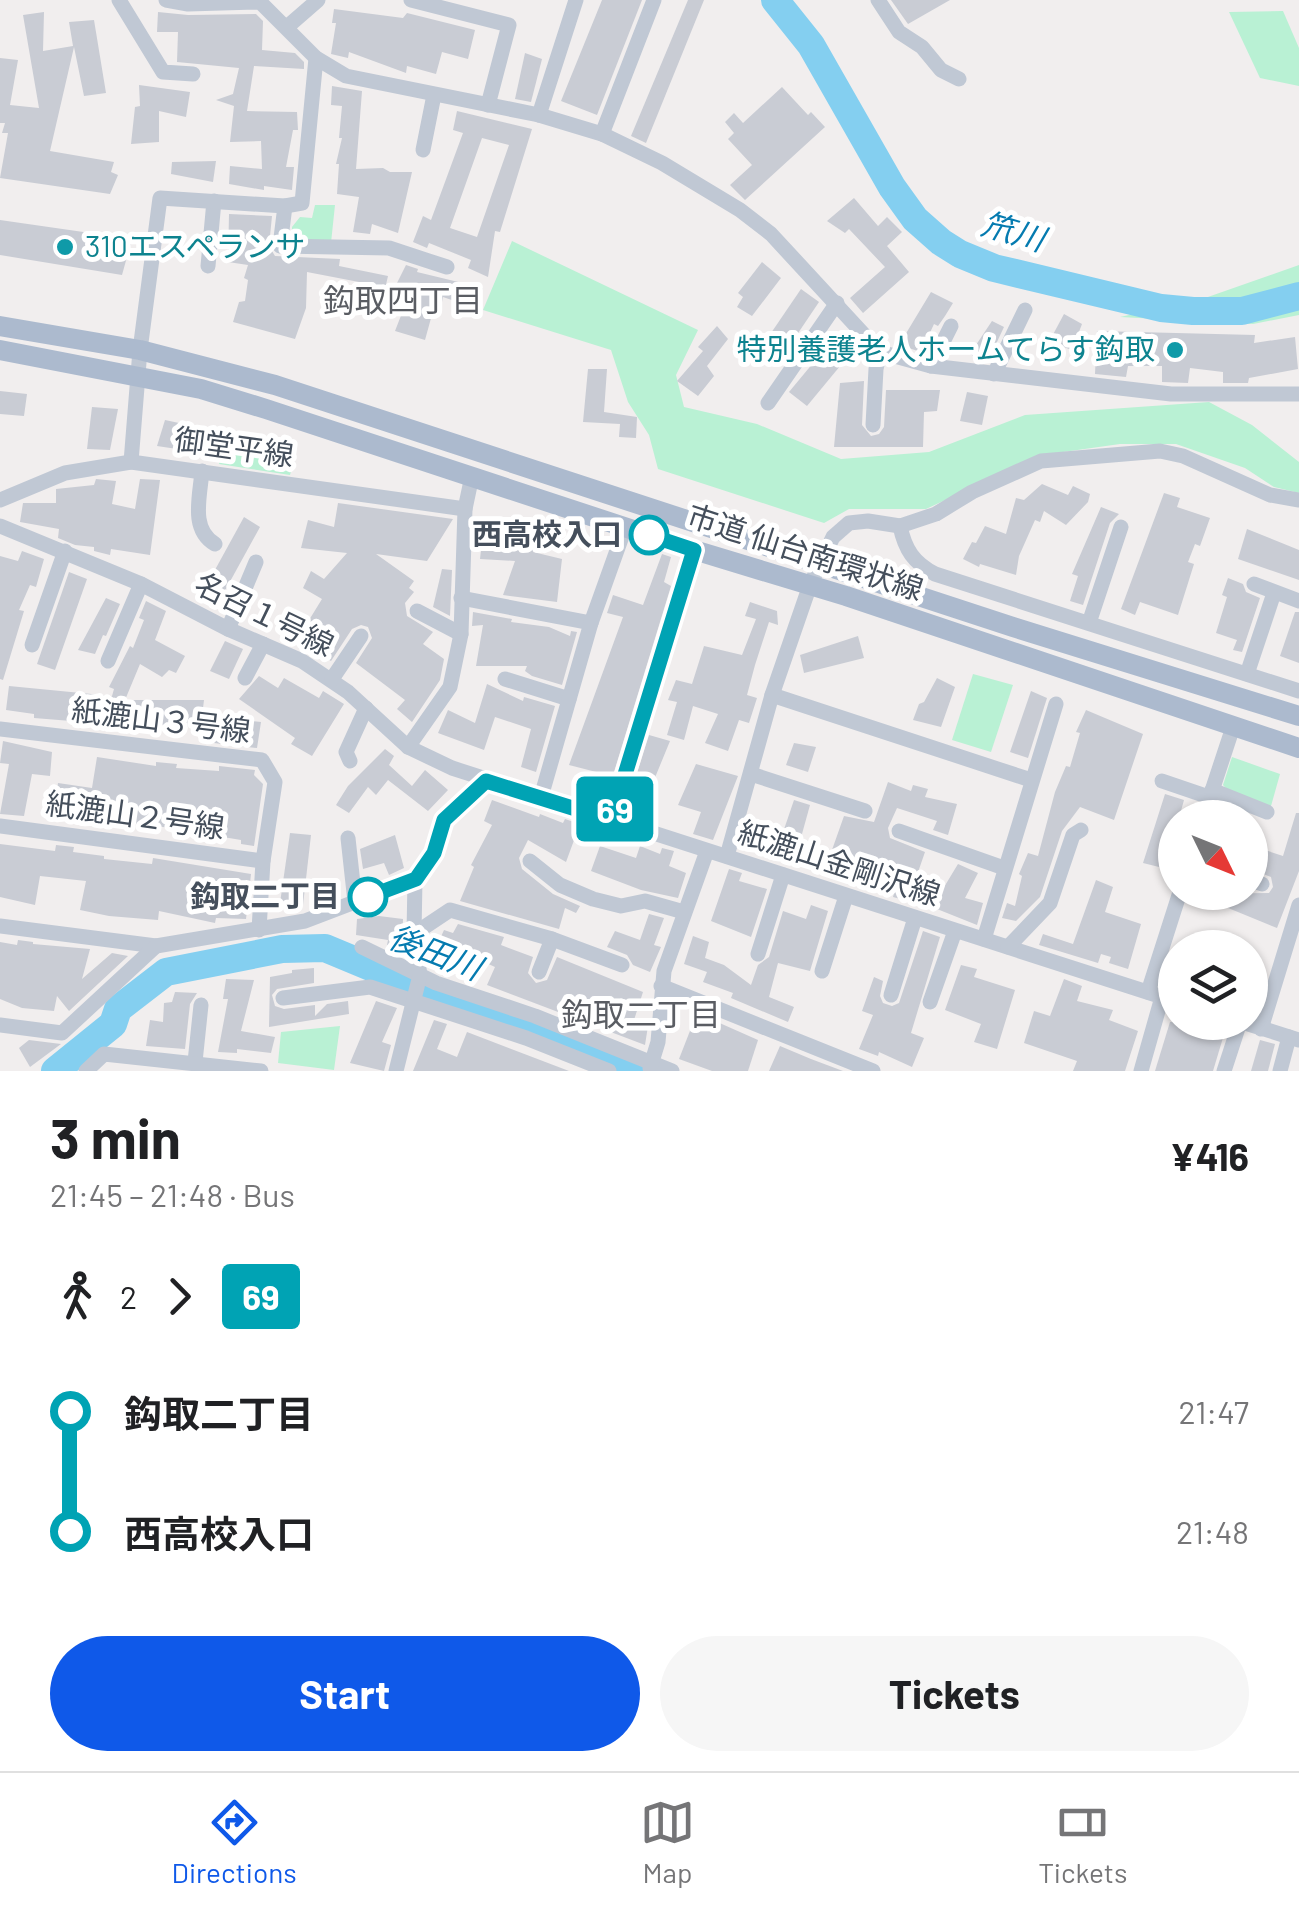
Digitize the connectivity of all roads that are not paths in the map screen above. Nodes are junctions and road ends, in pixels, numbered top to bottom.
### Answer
1 (119, 0) edge
2 (166, 0) edge
3 (318, 0) edge
4 (411, 0) edge
5 (654, 0) edge
6 (878, 0) edge
7 (572, 1) edge
8 (287, 27) junction
9 (316, 58) junction
10 (193, 74) dead end
11 (959, 80) dead end
12 (434, 94) junction
13 (488, 104) junction
14 (538, 115) junction
15 (602, 134) junction
16 (423, 150) dead end
17 (214, 202) junction
18 (285, 206) junction
19 (208, 266) dead end
20 (447, 267) dead end
21 (836, 304) junction
22 (1025, 310) dead end
23 (0, 326) edge
24 (951, 326) dead end
25 (0, 350) edge
26 (140, 350) junction
27 (880, 352) junction
28 (931, 366) junction
29 (994, 374) junction
30 (138, 376) junction
31 (1299, 394) edge
32 (768, 403) dead end
33 (873, 425) dead end
34 (131, 462) junction
35 (202, 472) junction
36 (472, 476) junction
37 (0, 500) edge
38 (1299, 500) edge
39 (464, 509) junction
40 (0, 526) edge
41 (900, 526) junction
42 (1121, 527) dead end
43 (625, 528) junction
44 (216, 544) dead end
45 (694, 550) junction
46 (65, 551) junction
47 (256, 562) dead end
48 (818, 564) junction
49 (141, 584) junction
50 (1254, 584) dead end
51 (810, 585) junction
52 (1274, 593) junction
53 (462, 598) junction
54 (1299, 602) edge
55 (416, 610) dead end
56 (1089, 622) junction
57 (591, 623) junction
58 (228, 629) junction
59 (461, 634) junction
60 (361, 636) dead end
61 (263, 644) junction
62 (32, 645) dead end
63 (108, 660) dead end
64 (1247, 674) junction
65 (245, 678) dead end
66 (332, 679) junction
67 (504, 679) dead end
68 (1299, 691) edge
69 (772, 695) junction
70 (569, 699) junction
71 (1056, 704) dead end
72 (366, 708) junction
73 (1299, 716) edge
74 (1233, 727) junction
75 (0, 729) edge
76 (408, 747) junction
77 (1299, 748) edge
78 (350, 761) dead end
79 (751, 774) junction
80 (1031, 780) junction
81 (486, 781) junction
82 (1162, 781) dead end
83 (1210, 794) junction
84 (541, 797) junction
85 (1208, 800) edge
86 (1229, 800) edge
87 (865, 811) dead end
88 (611, 820) junction
89 (0, 826) edge
90 (1081, 830) dead end
91 (898, 831) dead end
92 (348, 838) dead end
93 (707, 851) junction
94 (727, 856) junction
95 (263, 861) junction
96 (530, 861) dead end
97 (1004, 868) junction
98 (783, 875) junction
99 (416, 879) junction
100 (846, 896) junction
101 (355, 902) junction
102 (1299, 908) edge
103 (684, 912) junction
104 (915, 918) junction
105 (0, 926) edge
106 (259, 930) junction
107 (955, 931) junction
108 (414, 934) junction
109 (552, 939) junction
110 (984, 939) junction
111 (156, 946) junction
112 (362, 947) dead end
113 (1008, 947) junction
114 (758, 954) dead end
115 (622, 965) dead end
116 (822, 971) dead end
117 (538, 972) dead end
118 (661, 986) junction
119 (416, 987) junction
120 (891, 995) dead end
121 (1158, 996) edge
122 (283, 998) dead end
123 (930, 1002) dead end
124 (201, 1005) dead end
125 (1268, 1009) edge
126 (1158, 1011) edge
127 (0, 1025) edge
128 (1268, 1031) edge
129 (1294, 1039) edge
130 (1235, 1040) edge
131 (195, 1062) junction
132 (651, 1067) edge
133 (251, 1070) edge
134 (86, 1071) edge
135 (396, 1071) edge
136 (609, 1071) edge
137 (672, 1071) edge
138 (873, 1071) edge
139 (1141, 1071) edge
140 (1224, 1071) edge
141 (1280, 1071) edge

1 - 10 street
2 - 8 street
3 - 8 street
4 - 13 street
5 - 15 street
6 - 11 street
7 - 14 street
8 - 9 street
9 - 12 street
9 - 18 street
12 - 13 street
12 - 16 street
13 - 14 street
14 - 15 street
15 - 21 street
17 - 18 street
17 - 19 street
17 - 26 street
18 - 20 street
21 - 27 street
21 - 32 street
22 - 29 street
23 - 26 main road, 市道 仙台南環状線
24 - 28 street
25 - 30 main road, 市道 仙台南環状線
26 - 30 street
26 - 48 main road, 市道 仙台南環状線
27 - 28 street
27 - 33 street
28 - 29 street
29 - 31 street
30 - 34 street
30 - 36 main road, 市道 仙台南環状線
34 - 35 street, 御堂平線
34 - 37 street, 御堂平線
35 - 39 street, 御堂平線
35 - 44 street
36 - 39 street
36 - 43 main road, 市道 仙台南環状線
38 - 41 street
39 - 53 street
40 - 46 street, 名召１号線
41 - 48 street
41 - 56 street
42 - 56 street
43 - 45 main road, 市道 仙台南環状線
43 - 57 street
45 - 51 main road, 市道 仙台南環状線
45 - 88 street
46 - 49 street, 名召１号線
46 - 62 street
47 - 58 street
48 - 51 street
48 - 73 main road, 市道 仙台南環状線
49 - 58 street, 名召１号線
49 - 63 street
50 - 52 street
51 - 69 street
51 - 74 main road, 市道 仙台南環状線
52 - 54 street
52 - 64 street
53 - 57 street
53 - 59 street
55 - 59 street
56 - 64 street
57 - 70 street
58 - 61 street, 名召１号線
59 - 76 street
60 - 66 street
61 - 65 street
61 - 66 street, 名召１号線
64 - 68 street
66 - 72 street, 名召１号線
67 - 70 street
69 - 79 street
69 - 80 street
70 - 84 street
71 - 80 street
72 - 76 street, 名召１号線
72 - 78 street
74 - 77 main road, 市道 仙台南環状線
74 - 83 street
75 - 95 street, 紙漉山３号線
76 - 81 street, 名召１号線
79 - 87 street
79 - 94 street
80 - 97 street
81 - 84 street, 紙漉山金剛沢線
81 - 99 street
82 - 83 street
83 - 85 street
83 - 86 street
84 - 88 street, 紙漉山金剛沢線
88 - 93 street, 紙漉山金剛沢線
89 - 95 street, 紙漉山２号線
90 - 113 street
91 - 97 street
92 - 101 street
93 - 94 street, 紙漉山金剛沢線
93 - 103 street
94 - 98 street, 紙漉山金剛沢線
95 - 106 street, 紙漉山３号線
96 - 103 street
97 - 110 street
98 - 100 street, 紙漉山金剛沢線
98 - 114 street
99 - 101 street
99 - 108 street
100 - 104 street, 紙漉山金剛沢線
100 - 116 street
101 - 106 street
102 - 125 street
103 - 118 street
104 - 107 street, 紙漉山金剛沢線
104 - 120 street
105 - 111 street
106 - 111 street
107 - 110 street, 紙漉山金剛沢線
107 - 123 street
108 - 109 street
108 - 119 street
109 - 115 street
109 - 117 street
110 - 113 street, 紙漉山金剛沢線
111 - 127 street
112 - 119 street
113 - 121 street, 紙漉山金剛沢線
118 - 132 street
118 - 138 street
119 - 122 street
119 - 132 street
119 - 135 street
119 - 136 street
124 - 131 street
126 - 139 street
128 - 129 street
129 - 141 street
130 - 140 street
131 - 133 street
131 - 134 street
132 - 137 street

